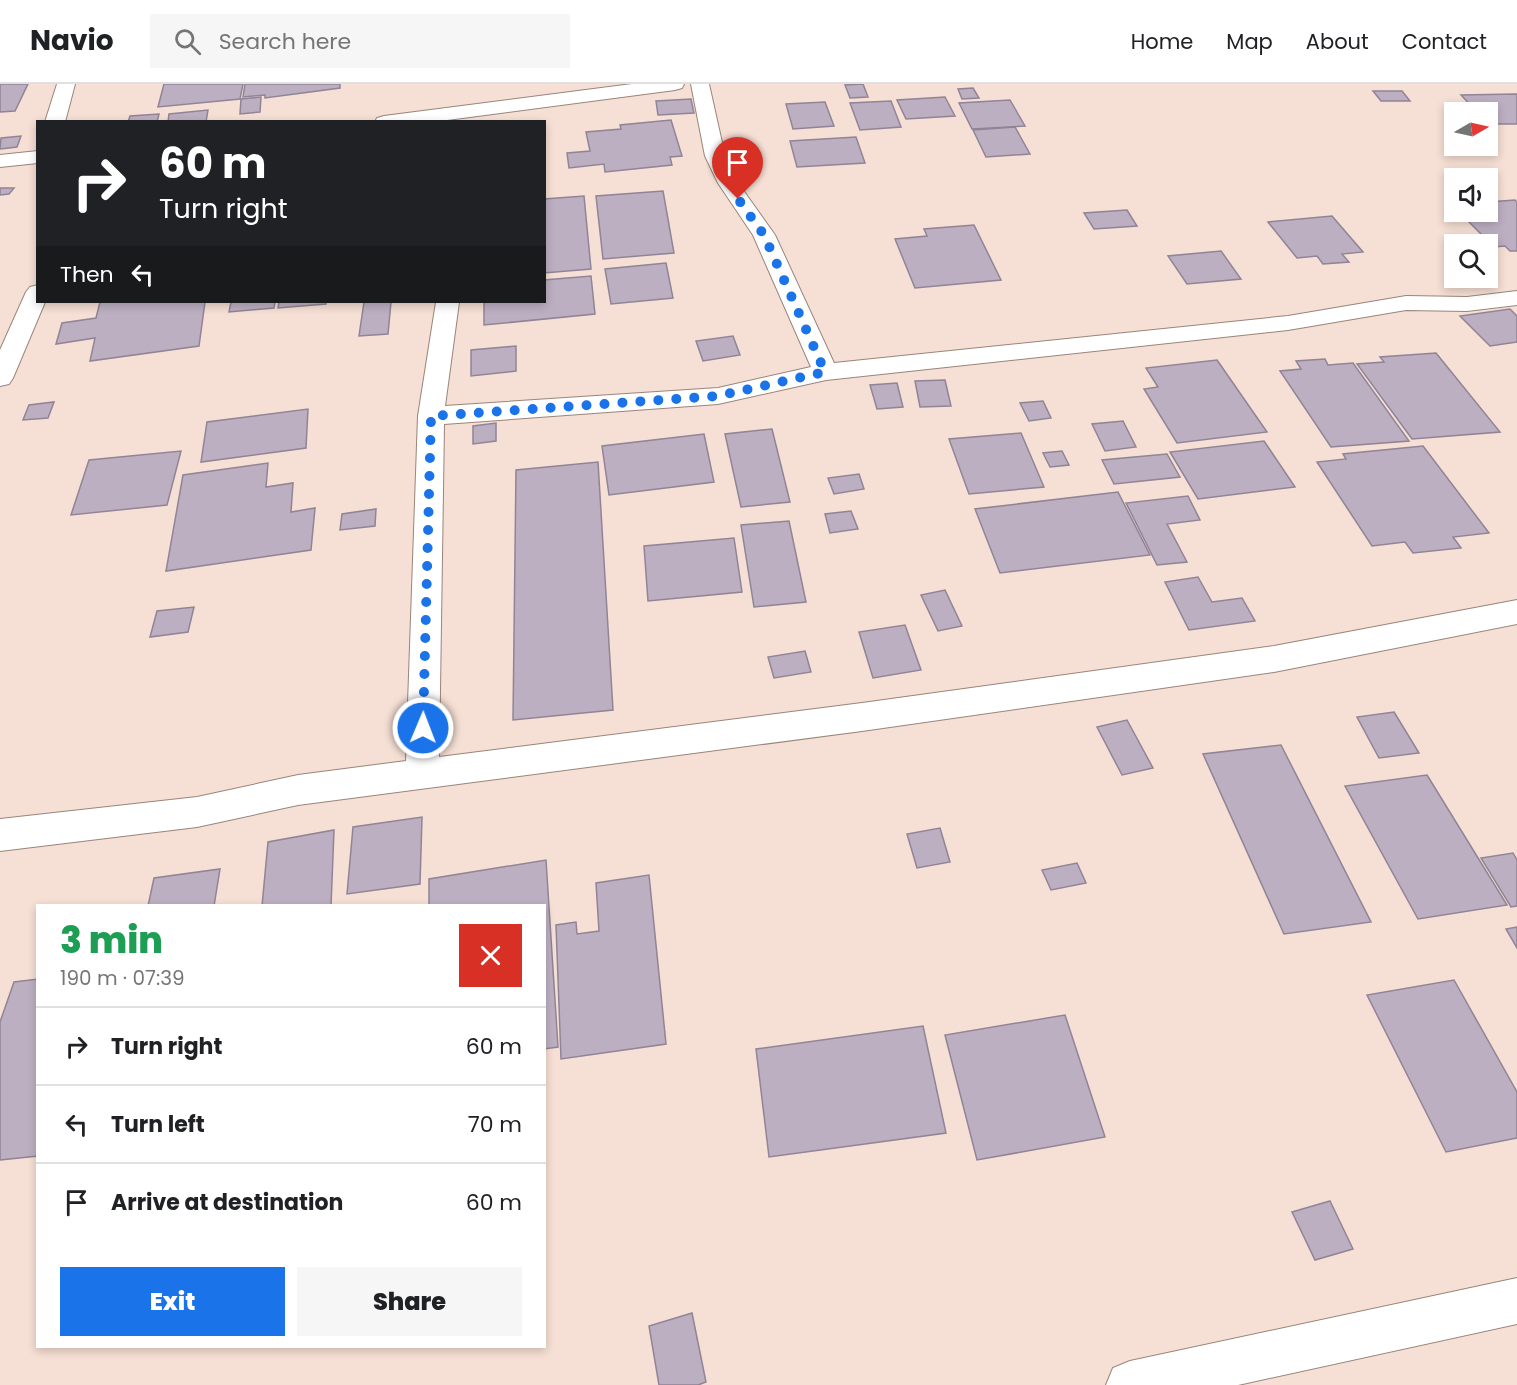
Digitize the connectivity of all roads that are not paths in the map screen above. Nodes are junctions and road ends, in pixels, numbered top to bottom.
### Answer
1 (66, 84) edge
2 (675, 84) edge
3 (700, 84) edge
4 (434, 118) edge
5 (56, 120) edge
6 (409, 120) edge
7 (36, 158) edge
8 (0, 161) edge
9 (36, 297) edge
10 (1517, 298) edge
11 (447, 303) edge
12 (825, 372) junction
13 (0, 378) edge
14 (431, 416) junction
15 (1517, 612) edge
16 (422, 776) junction
17 (0, 835) edge
18 (1517, 1301) edge
19 (1130, 1385) edge

1 - 5 street
2 - 4 street
3 - 12 street
4 - 6 street
7 - 8 street
9 - 13 street
10 - 12 street
11 - 14 street
12 - 14 street
14 - 16 street
15 - 16 street
16 - 17 street
18 - 19 street

